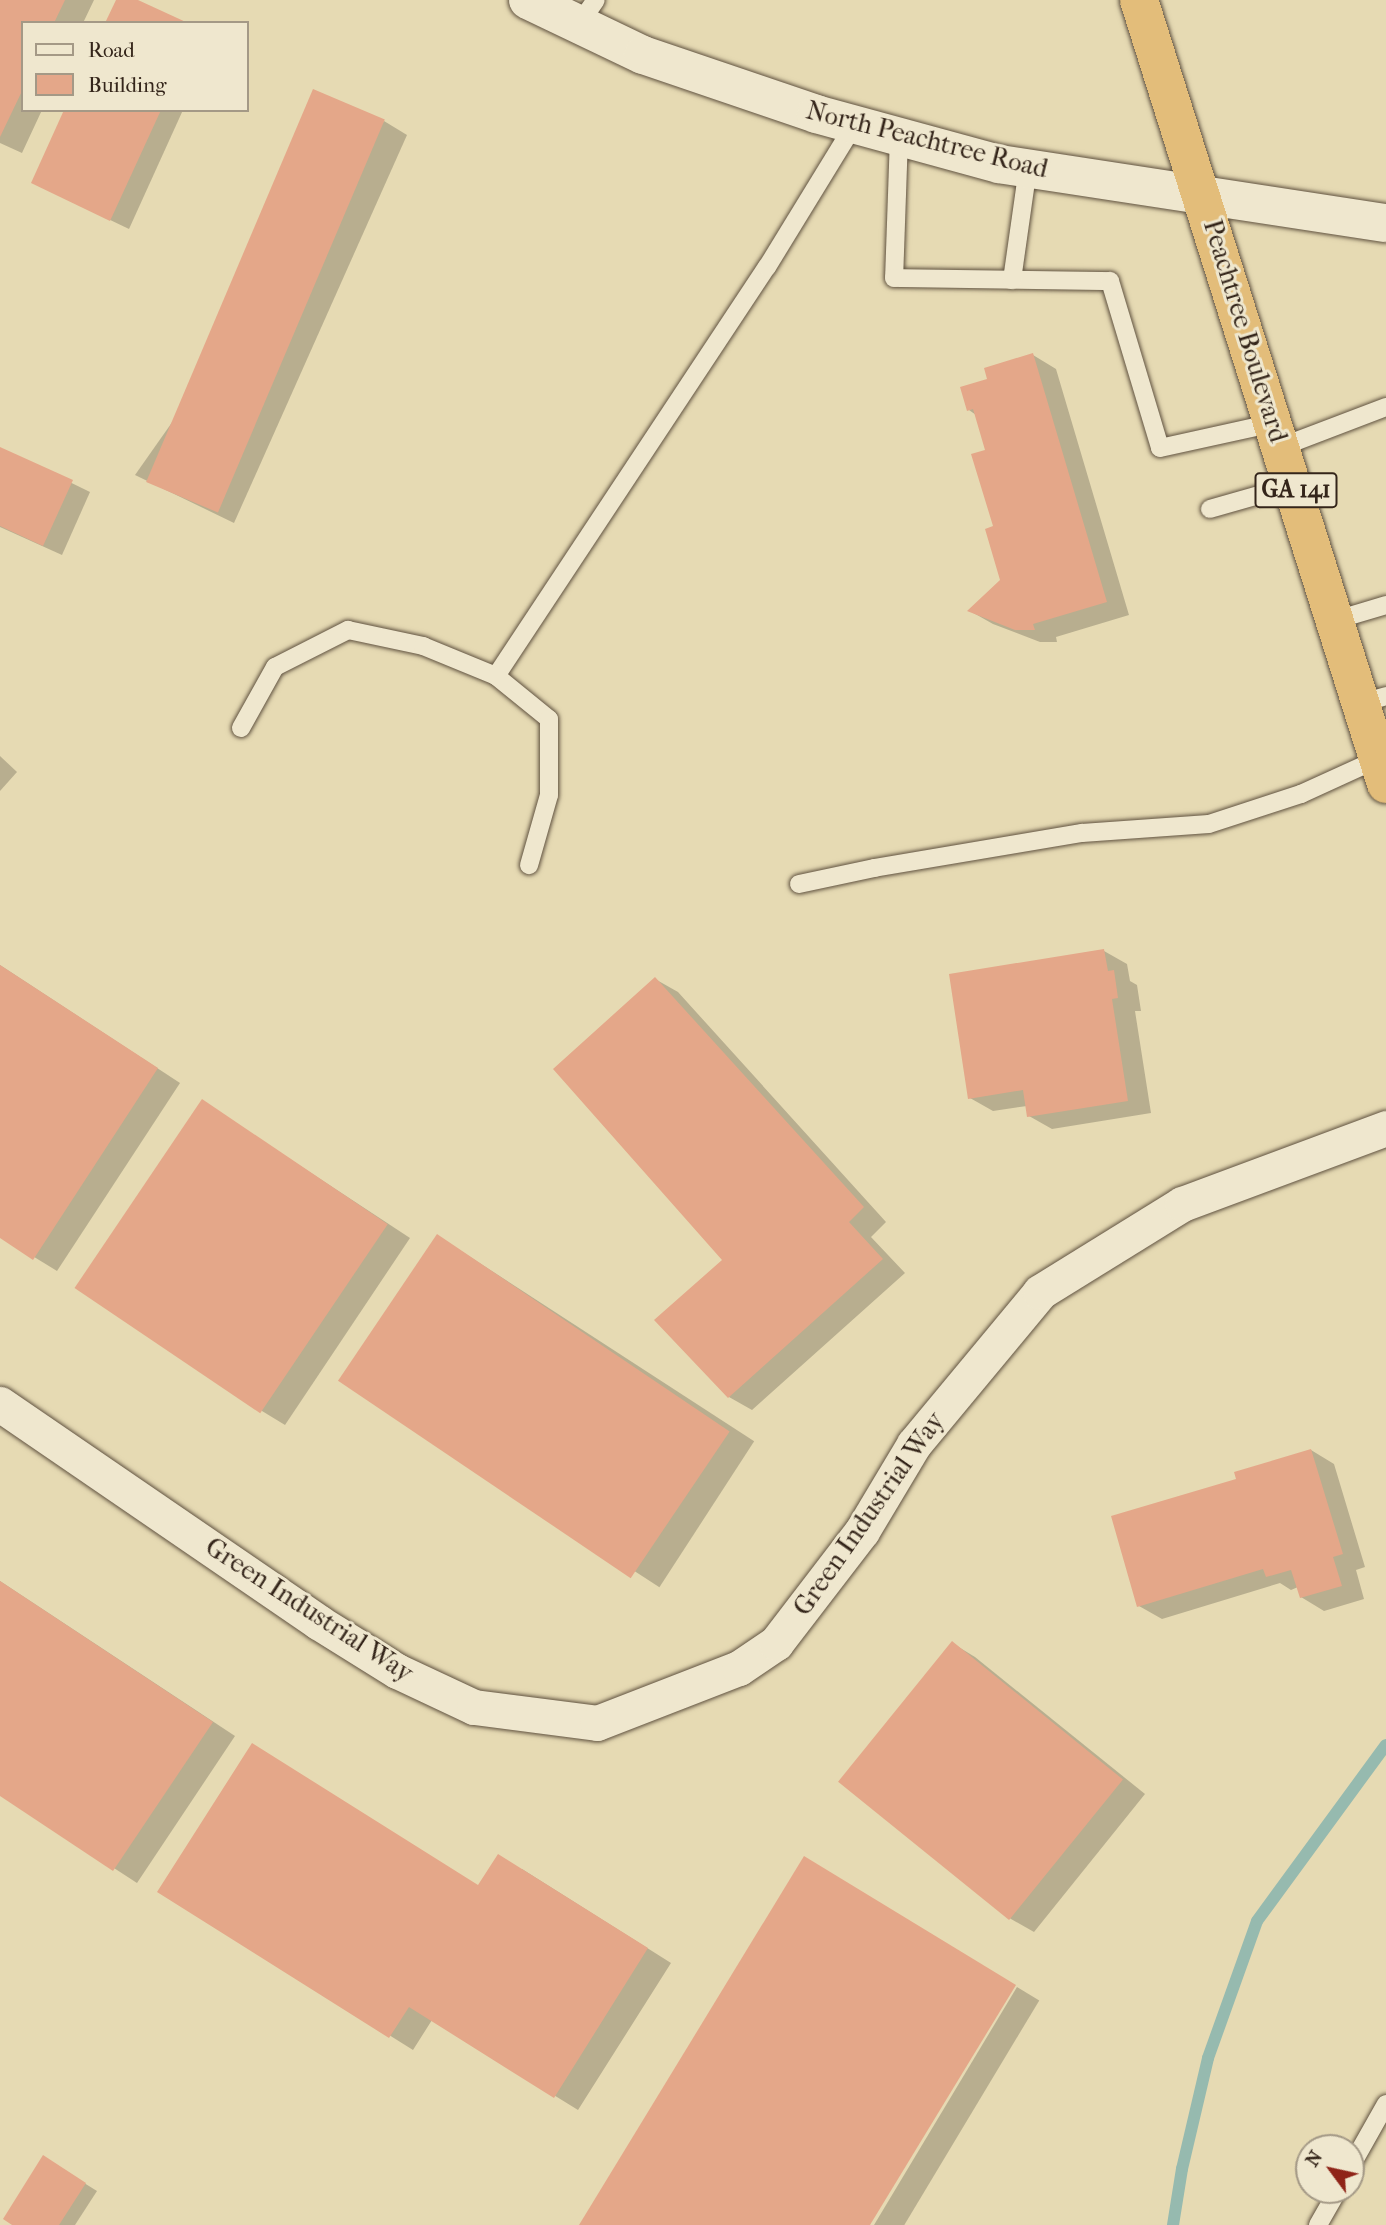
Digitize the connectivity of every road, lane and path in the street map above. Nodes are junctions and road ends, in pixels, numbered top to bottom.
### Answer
1 (528, 0) edge
2 (1139, 0) edge
3 (587, 12) edge
4 (854, 125) junction
5 (900, 137) junction
6 (1028, 168) junction
7 (1203, 197) junction
8 (1386, 223) edge
9 (1012, 280) junction
10 (1386, 407) edge
11 (1278, 435) junction
12 (1294, 485) junction
13 (1210, 509) dead end
14 (1386, 605) edge
15 (1336, 620) junction
16 (496, 676) junction
17 (1374, 699) edge
18 (241, 728) dead end
19 (1383, 771) edge
20 (529, 864) dead end
21 (799, 884) dead end
22 (1386, 1128) edge
23 (0, 1404) edge
24 (1386, 2104) edge
25 (1365, 2141) edge
26 (1330, 2204) edge
27 (1318, 2225) edge

1 - 3 street, North Peachtree Road
2 - 7 highway, Peachtree Boulevard / GA 141
3 - 4 street, North Peachtree Road
4 - 5 street, North Peachtree Road
4 - 16 lane
5 - 6 street, North Peachtree Road
5 - 9 lane
6 - 7 street, North Peachtree Road
6 - 9 lane
7 - 8 street, North Peachtree Road
7 - 11 highway, Peachtree Boulevard / GA 141
9 - 11 lane
10 - 11 lane
11 - 12 highway, Peachtree Boulevard / GA 141
12 - 13 lane
12 - 15 highway, Peachtree Boulevard / GA 141
14 - 15 lane
15 - 17 highway, Peachtree Boulevard / GA 141
16 - 18 lane
16 - 20 lane
17 - 19 highway, Peachtree Boulevard / GA 141
19 - 21 lane
22 - 23 street, Green Industrial Way
24 - 25 lane
26 - 27 lane

